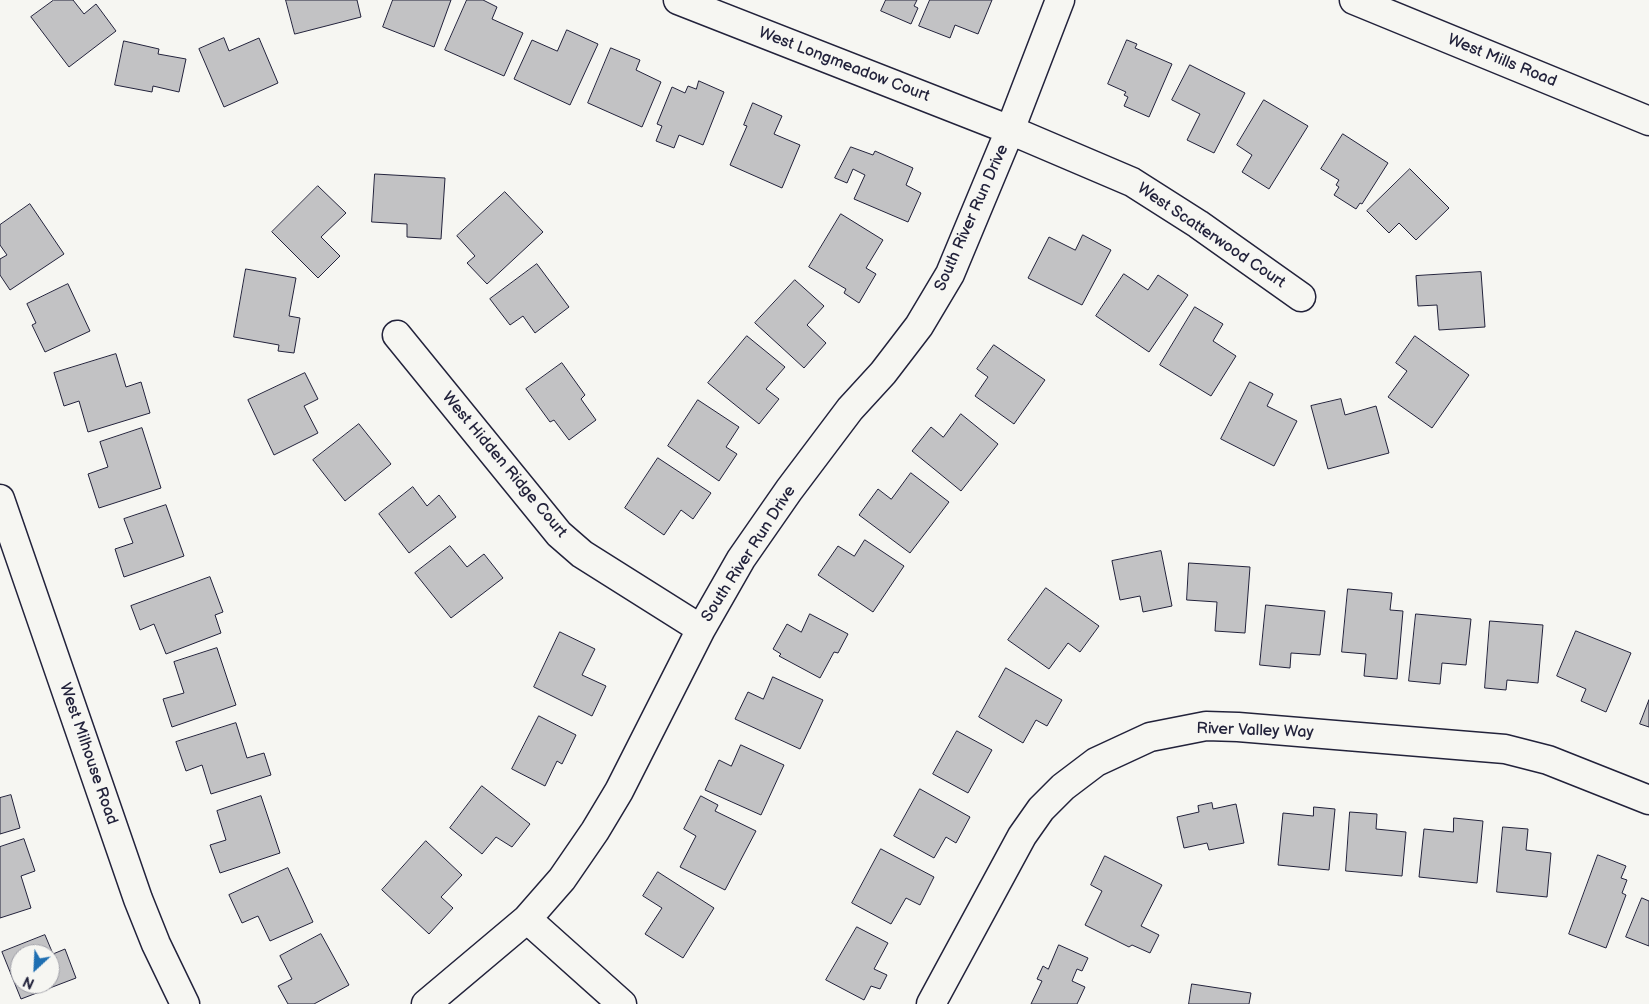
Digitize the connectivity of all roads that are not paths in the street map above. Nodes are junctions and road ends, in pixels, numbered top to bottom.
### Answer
1 (678, 0) edge
2 (1060, 0) edge
3 (1354, 0) edge
4 (1649, 121) edge
5 (1010, 130) junction
6 (1301, 297) dead end
7 (397, 335) dead end
8 (0, 499) edge
9 (701, 629) junction
10 (1649, 800) edge
11 (527, 919) junction
12 (185, 1004) edge
13 (426, 1004) edge
14 (622, 1004) edge
15 (931, 1004) edge

1 - 5 street, West Longmeadow Court
2 - 5 street, South River Run Drive
3 - 4 street, West Mills Road
5 - 6 street, West Scatterwood Court
5 - 9 street, South River Run Drive
7 - 9 street, West Hidden Ridge Court
8 - 12 street, West Milhouse Road
9 - 11 street, South River Run Drive
10 - 15 street, River Valley Way
11 - 13 street, South River Run Drive
11 - 14 street

